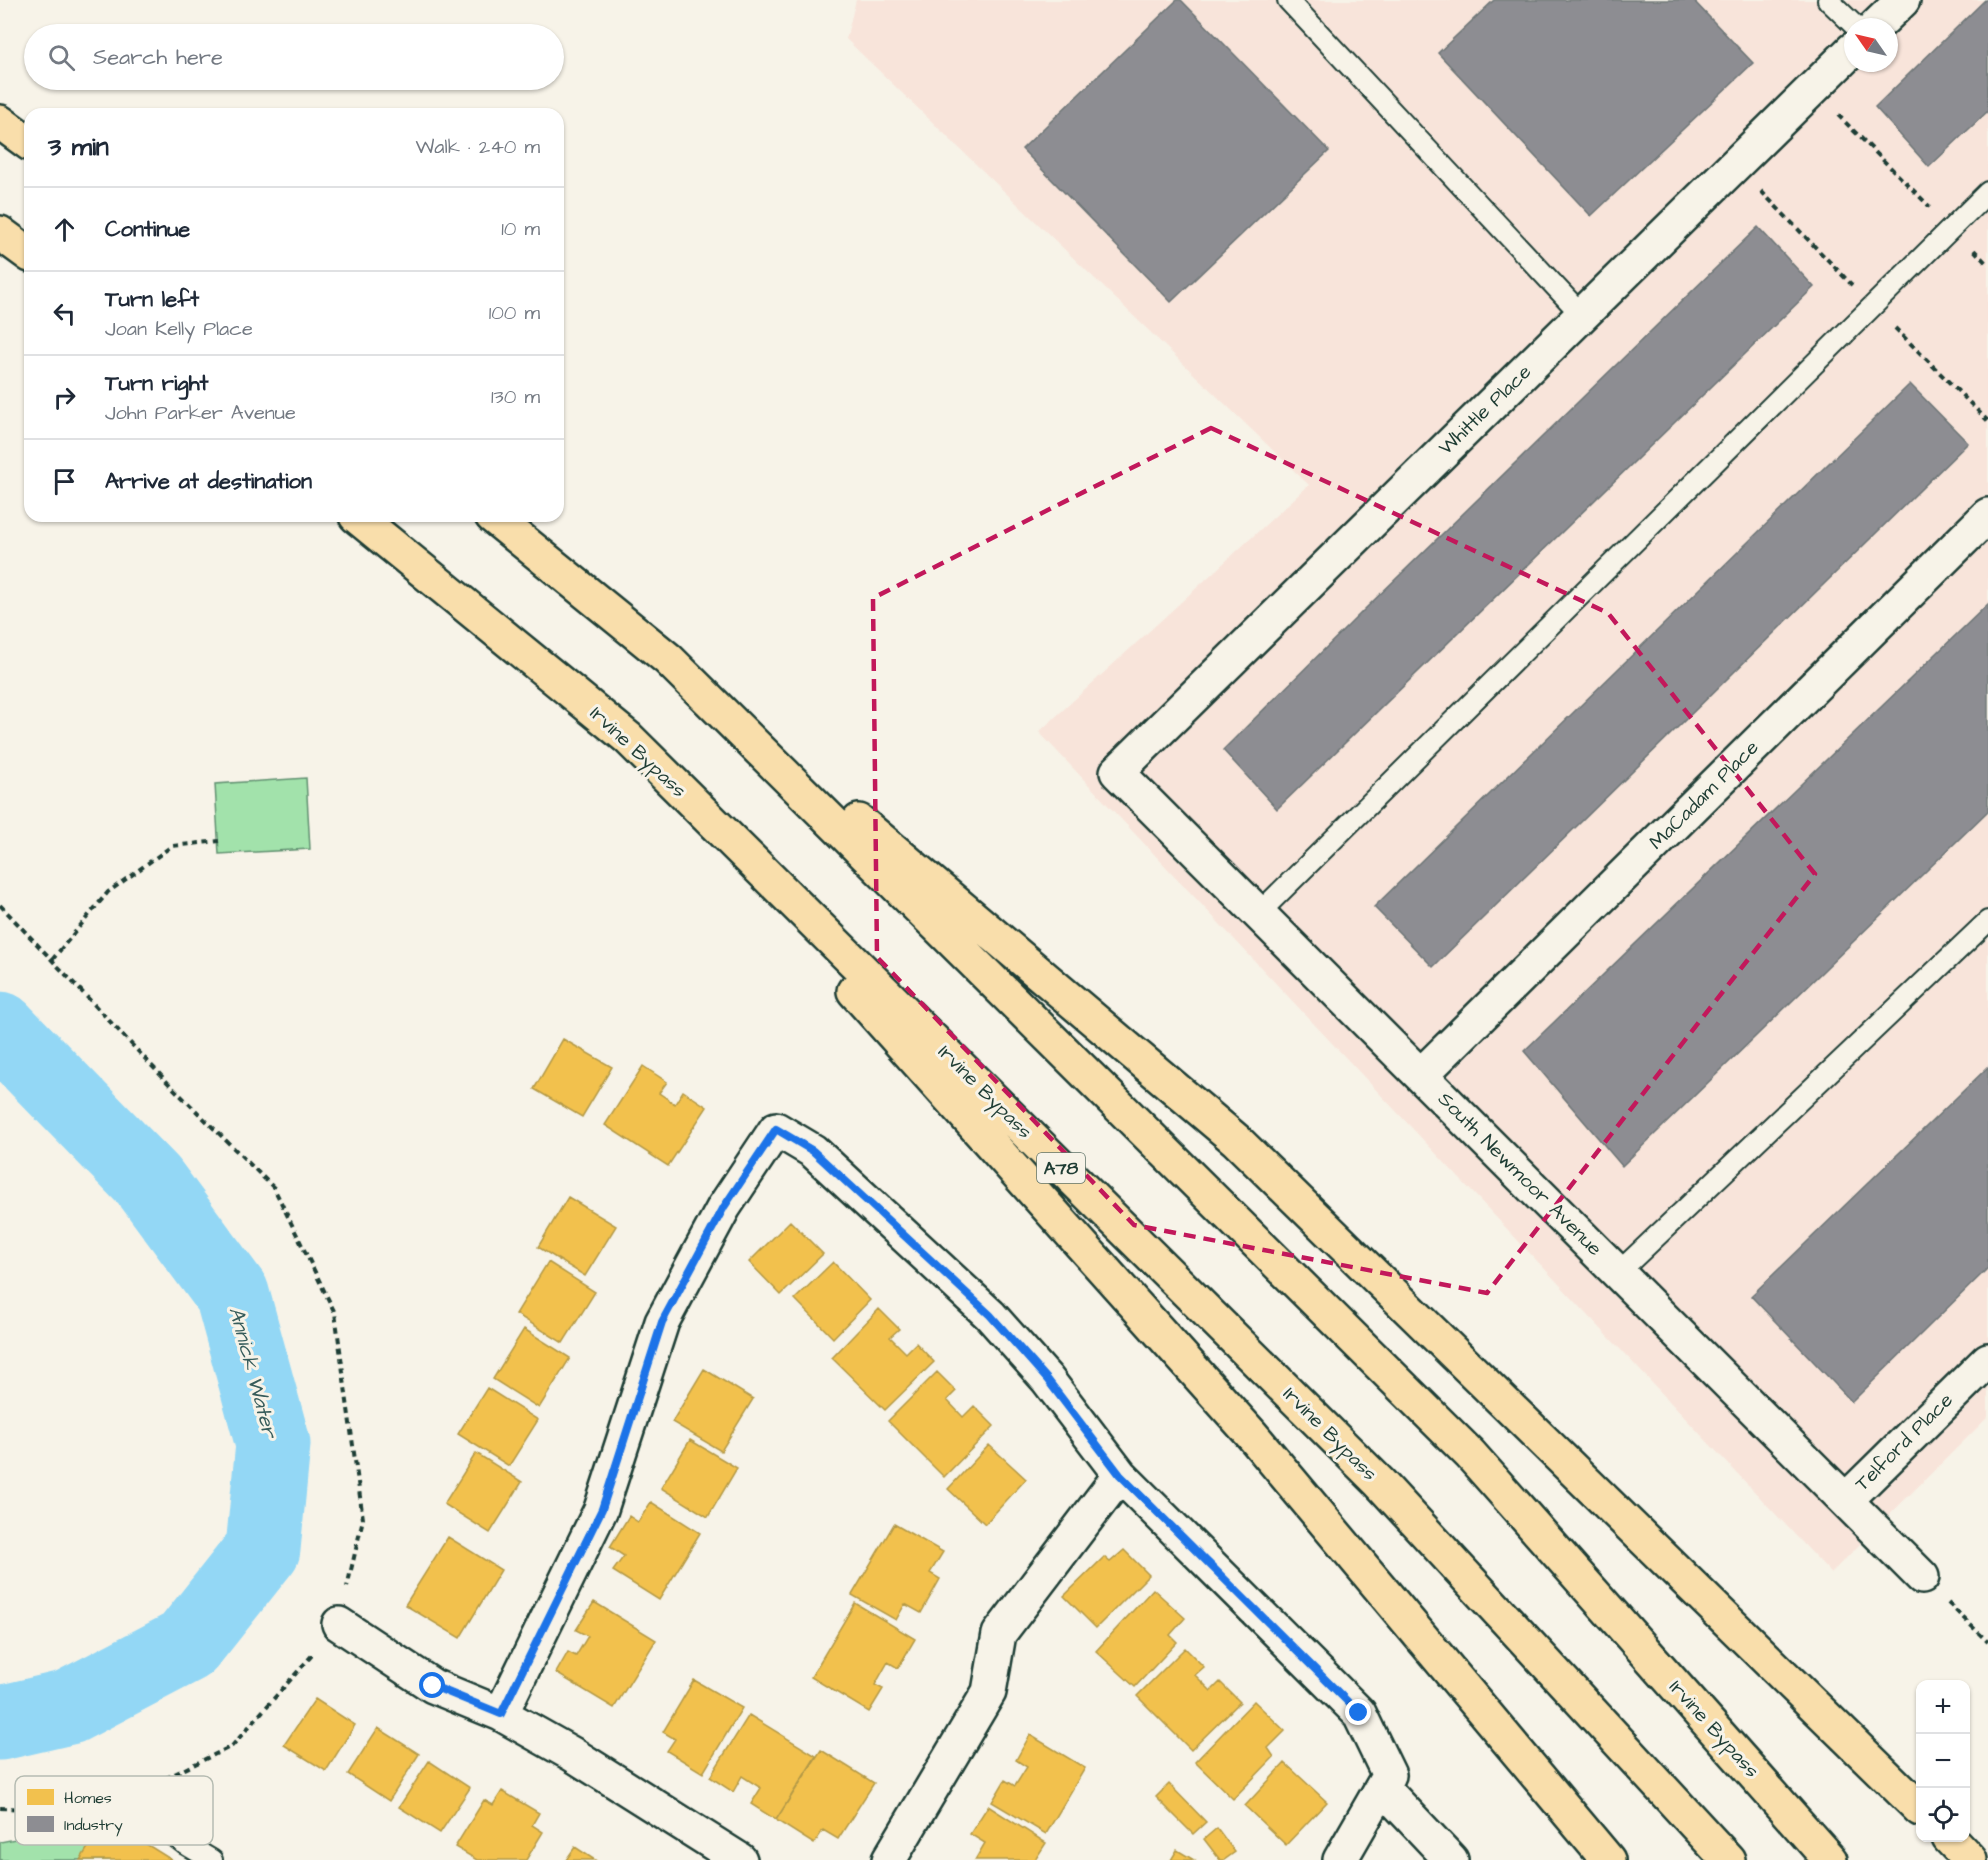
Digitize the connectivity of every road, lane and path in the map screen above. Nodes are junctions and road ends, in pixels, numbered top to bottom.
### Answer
1 (1288, 0) edge
2 (1828, 0) edge
3 (1903, 0) edge
4 (1847, 18) edge
5 (1884, 18) edge
6 (1844, 58) edge
7 (1812, 88) junction
8 (0, 122) edge
9 (24, 140) edge
10 (1988, 192) edge
11 (1952, 228) junction
12 (0, 233) edge
13 (24, 251) edge
14 (1988, 265) edge
15 (1582, 315) junction
16 (1988, 515) edge
17 (363, 522) edge
18 (499, 522) edge
19 (668, 659) junction
20 (628, 738) junction
21 (1117, 772) joint
22 (219, 841) dead end
23 (0, 905) edge
24 (1259, 914) junction
25 (1988, 921) edge
26 (52, 960) junction
27 (1421, 1075) junction
28 (1619, 1272) junction
29 (1988, 1360) edge
30 (1120, 1475) junction
31 (1846, 1500) junction
32 (1922, 1577) joint
33 (339, 1624) junction
34 (1988, 1642) edge
35 (501, 1714) junction
36 (171, 1776) edge
37 (1382, 1787) junction
38 (1916, 1805) edge
39 (0, 1808) edge
40 (15, 1808) edge
41 (1953, 1842) edge
42 (187, 1845) edge
43 (212, 1860) edge
44 (740, 1860) edge
45 (889, 1860) edge
46 (1340, 1860) edge
47 (1451, 1860) edge
48 (1608, 1860) edge
49 (1728, 1860) edge
50 (1830, 1860) edge
51 (1970, 1860) edge

1 - 15 lane
2 - 4 lane
3 - 5 street
6 - 7 street, Whittle Place
7 - 11 path
7 - 15 street, Whittle Place
8 - 9 highway
10 - 11 lane
11 - 14 path
11 - 24 lane
12 - 13 highway
15 - 21 street, Whittle Place
16 - 27 street, MaCadam Place
17 - 20 highway, Irvine Bypass / A78
18 - 19 highway, Irvine Bypass
19 - 38 highway
19 - 50 highway, Irvine Bypass
20 - 48 highway, A78
20 - 49 highway, Irvine Bypass / A78
21 - 24 street, South Newmoor Avenue
22 - 26 path
23 - 26 path
24 - 27 street, South Newmoor Avenue
25 - 28 lane
26 - 33 path
27 - 28 street, South Newmoor Avenue
28 - 31 street, South Newmoor Avenue
29 - 31 street, Telford Place
30 - 35 street
30 - 37 street
30 - 45 street
31 - 32 street, South Newmoor Avenue
32 - 34 path
33 - 35 street
33 - 36 path
35 - 44 street
37 - 46 street
37 - 47 street
39 - 40 path
41 - 51 highway
42 - 43 lane

